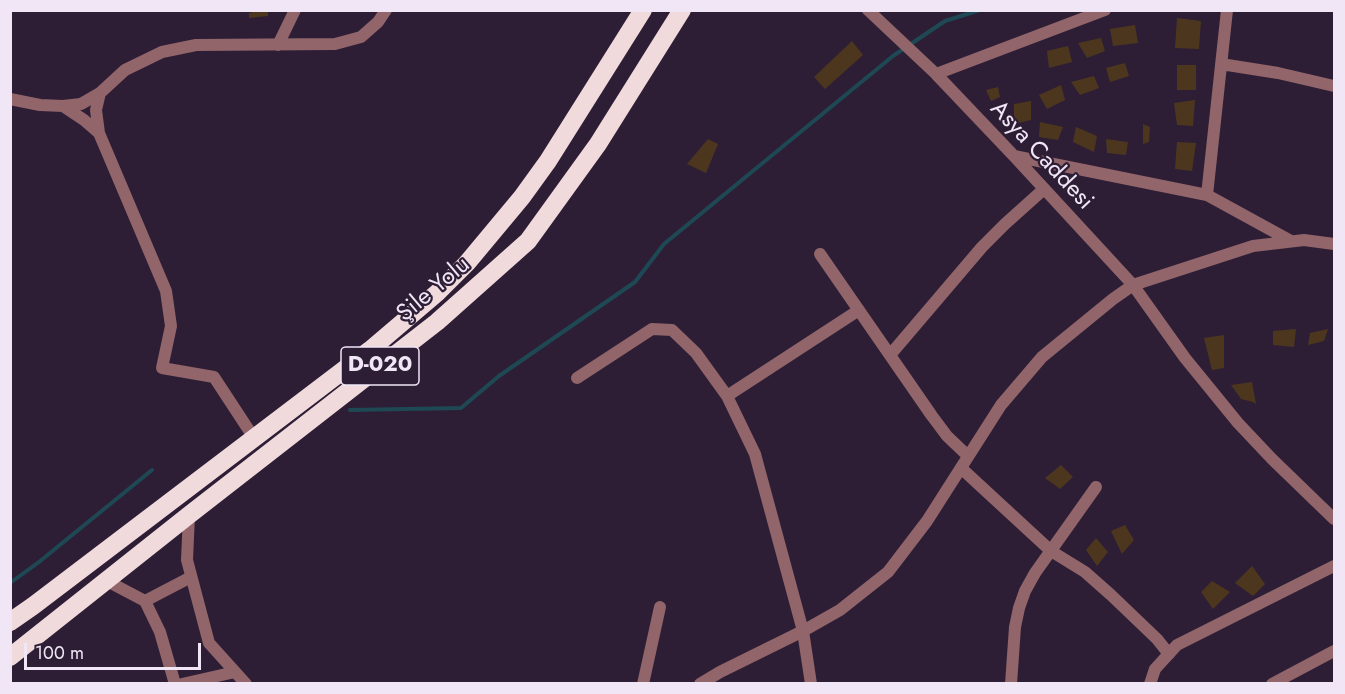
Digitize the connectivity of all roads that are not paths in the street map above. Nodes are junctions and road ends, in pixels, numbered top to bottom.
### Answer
1 (295, 10) edge
2 (386, 10) edge
3 (643, 10) edge
4 (682, 10) edge
5 (868, 10) edge
6 (1105, 10) edge
7 (1227, 10) edge
8 (278, 45) junction
9 (1221, 64) junction
10 (936, 74) junction
11 (1335, 86) edge
12 (100, 93) junction
13 (10, 99) edge
14 (63, 106) junction
15 (99, 133) junction
16 (1014, 156) junction
17 (1044, 189) junction
18 (1207, 195) junction
19 (1291, 241) junction
20 (1335, 244) edge
21 (820, 254) dead end
22 (1133, 285) junction
23 (859, 310) junction
24 (890, 355) junction
25 (577, 378) dead end
26 (727, 396) junction
27 (254, 438) junction
28 (968, 456) junction
29 (961, 468) junction
30 (1096, 486) dead end
31 (189, 515) junction
32 (1335, 519) edge
33 (1052, 551) junction
34 (1335, 566) edge
35 (191, 577) junction
36 (107, 580) junction
37 (144, 601) junction
38 (660, 607) dead end
39 (10, 622) edge
40 (803, 631) junction
41 (1335, 651) edge
42 (1169, 654) junction
43 (10, 657) edge
44 (235, 672) junction
45 (175, 684) edge
46 (182, 684) edge
47 (246, 684) edge
48 (644, 684) edge
49 (700, 684) edge
50 (811, 684) edge
51 (1011, 684) edge
52 (1150, 684) edge
53 (1272, 684) edge

1 - 8 street
2 - 8 street
3 - 27 highway, Şile Yolu / D-020
4 - 31 highway, Şile Yolu / D-020
5 - 10 street, Asya Caddesi
6 - 10 street
7 - 9 street
8 - 12 street
9 - 11 street
9 - 18 street
10 - 16 street, Asya Caddesi
12 - 14 street
12 - 15 street
13 - 14 street
14 - 15 street
15 - 27 street
16 - 17 street, Asya Caddesi
16 - 18 street
17 - 22 street, Asya Caddesi
17 - 24 street
18 - 19 street
19 - 20 street
19 - 22 street
21 - 23 street
22 - 28 street
22 - 32 street, Asya Caddesi
23 - 24 street
23 - 26 street
24 - 28 street
25 - 26 street
26 - 40 street
27 - 39 highway, Şile Yolu / D-020
28 - 29 street
29 - 33 street
29 - 40 street
30 - 33 street
31 - 35 street
31 - 36 highway, Şile Yolu / D-020
33 - 42 street
33 - 51 street
34 - 42 street
35 - 37 street
35 - 44 street
36 - 37 street
36 - 43 highway, Şile Yolu / D-020
37 - 45 street
38 - 48 street
40 - 49 street
40 - 50 street
41 - 53 street
42 - 52 street
44 - 46 street
44 - 47 street

